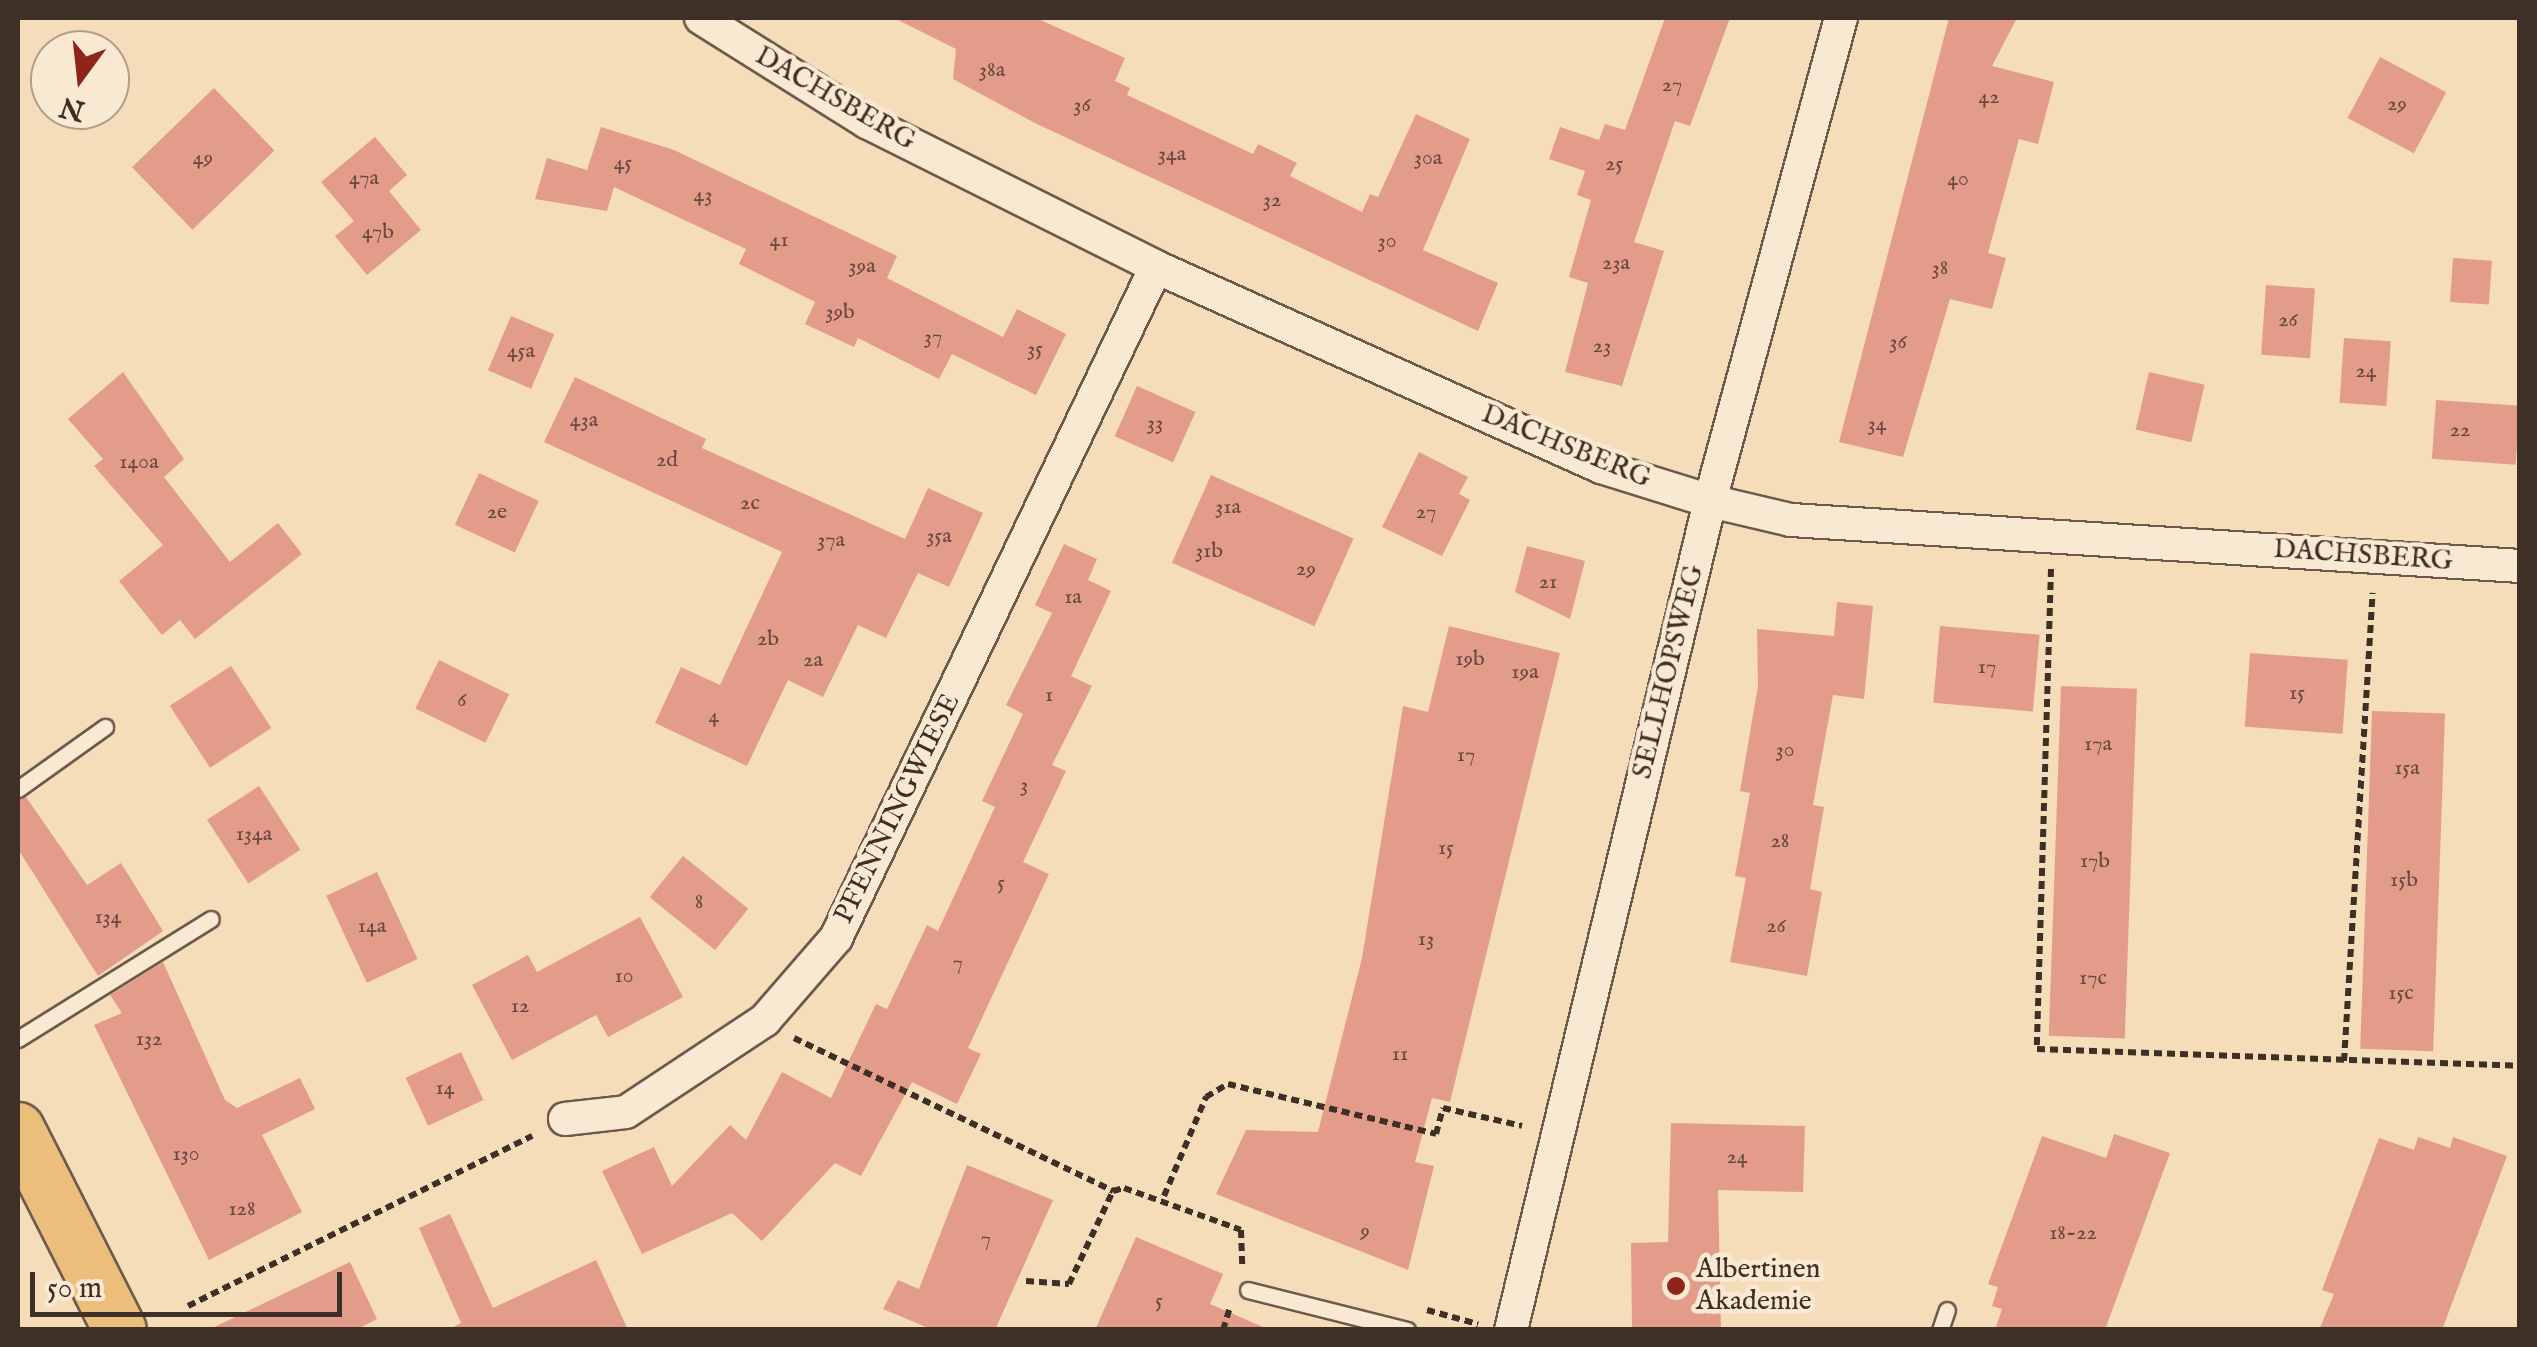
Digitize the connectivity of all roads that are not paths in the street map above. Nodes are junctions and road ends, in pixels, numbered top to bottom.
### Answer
1 (701, 18) edge
2 (1841, 18) edge
3 (1156, 266) junction
4 (1710, 501) junction
5 (2520, 566) edge
6 (105, 727) dead end
7 (18, 788) edge
8 (212, 919) dead end
9 (18, 1039) edge
10 (565, 1119) road end
11 (18, 1129) edge
12 (1248, 1290) dead end
13 (1947, 1310) dead end
14 (120, 1330) edge
15 (1407, 1330) edge
16 (1510, 1330) edge
17 (1940, 1330) edge

1 - 3 street, DACHSBERG
2 - 4 street, SELLHOPSWEG
3 - 4 street, DACHSBERG
3 - 10 street, PFENNINGWIESE
4 - 5 street, DACHSBERG
4 - 16 street, SELLHOPSWEG
6 - 7 lane
8 - 9 lane
11 - 14 main road
12 - 15 lane
13 - 17 lane

